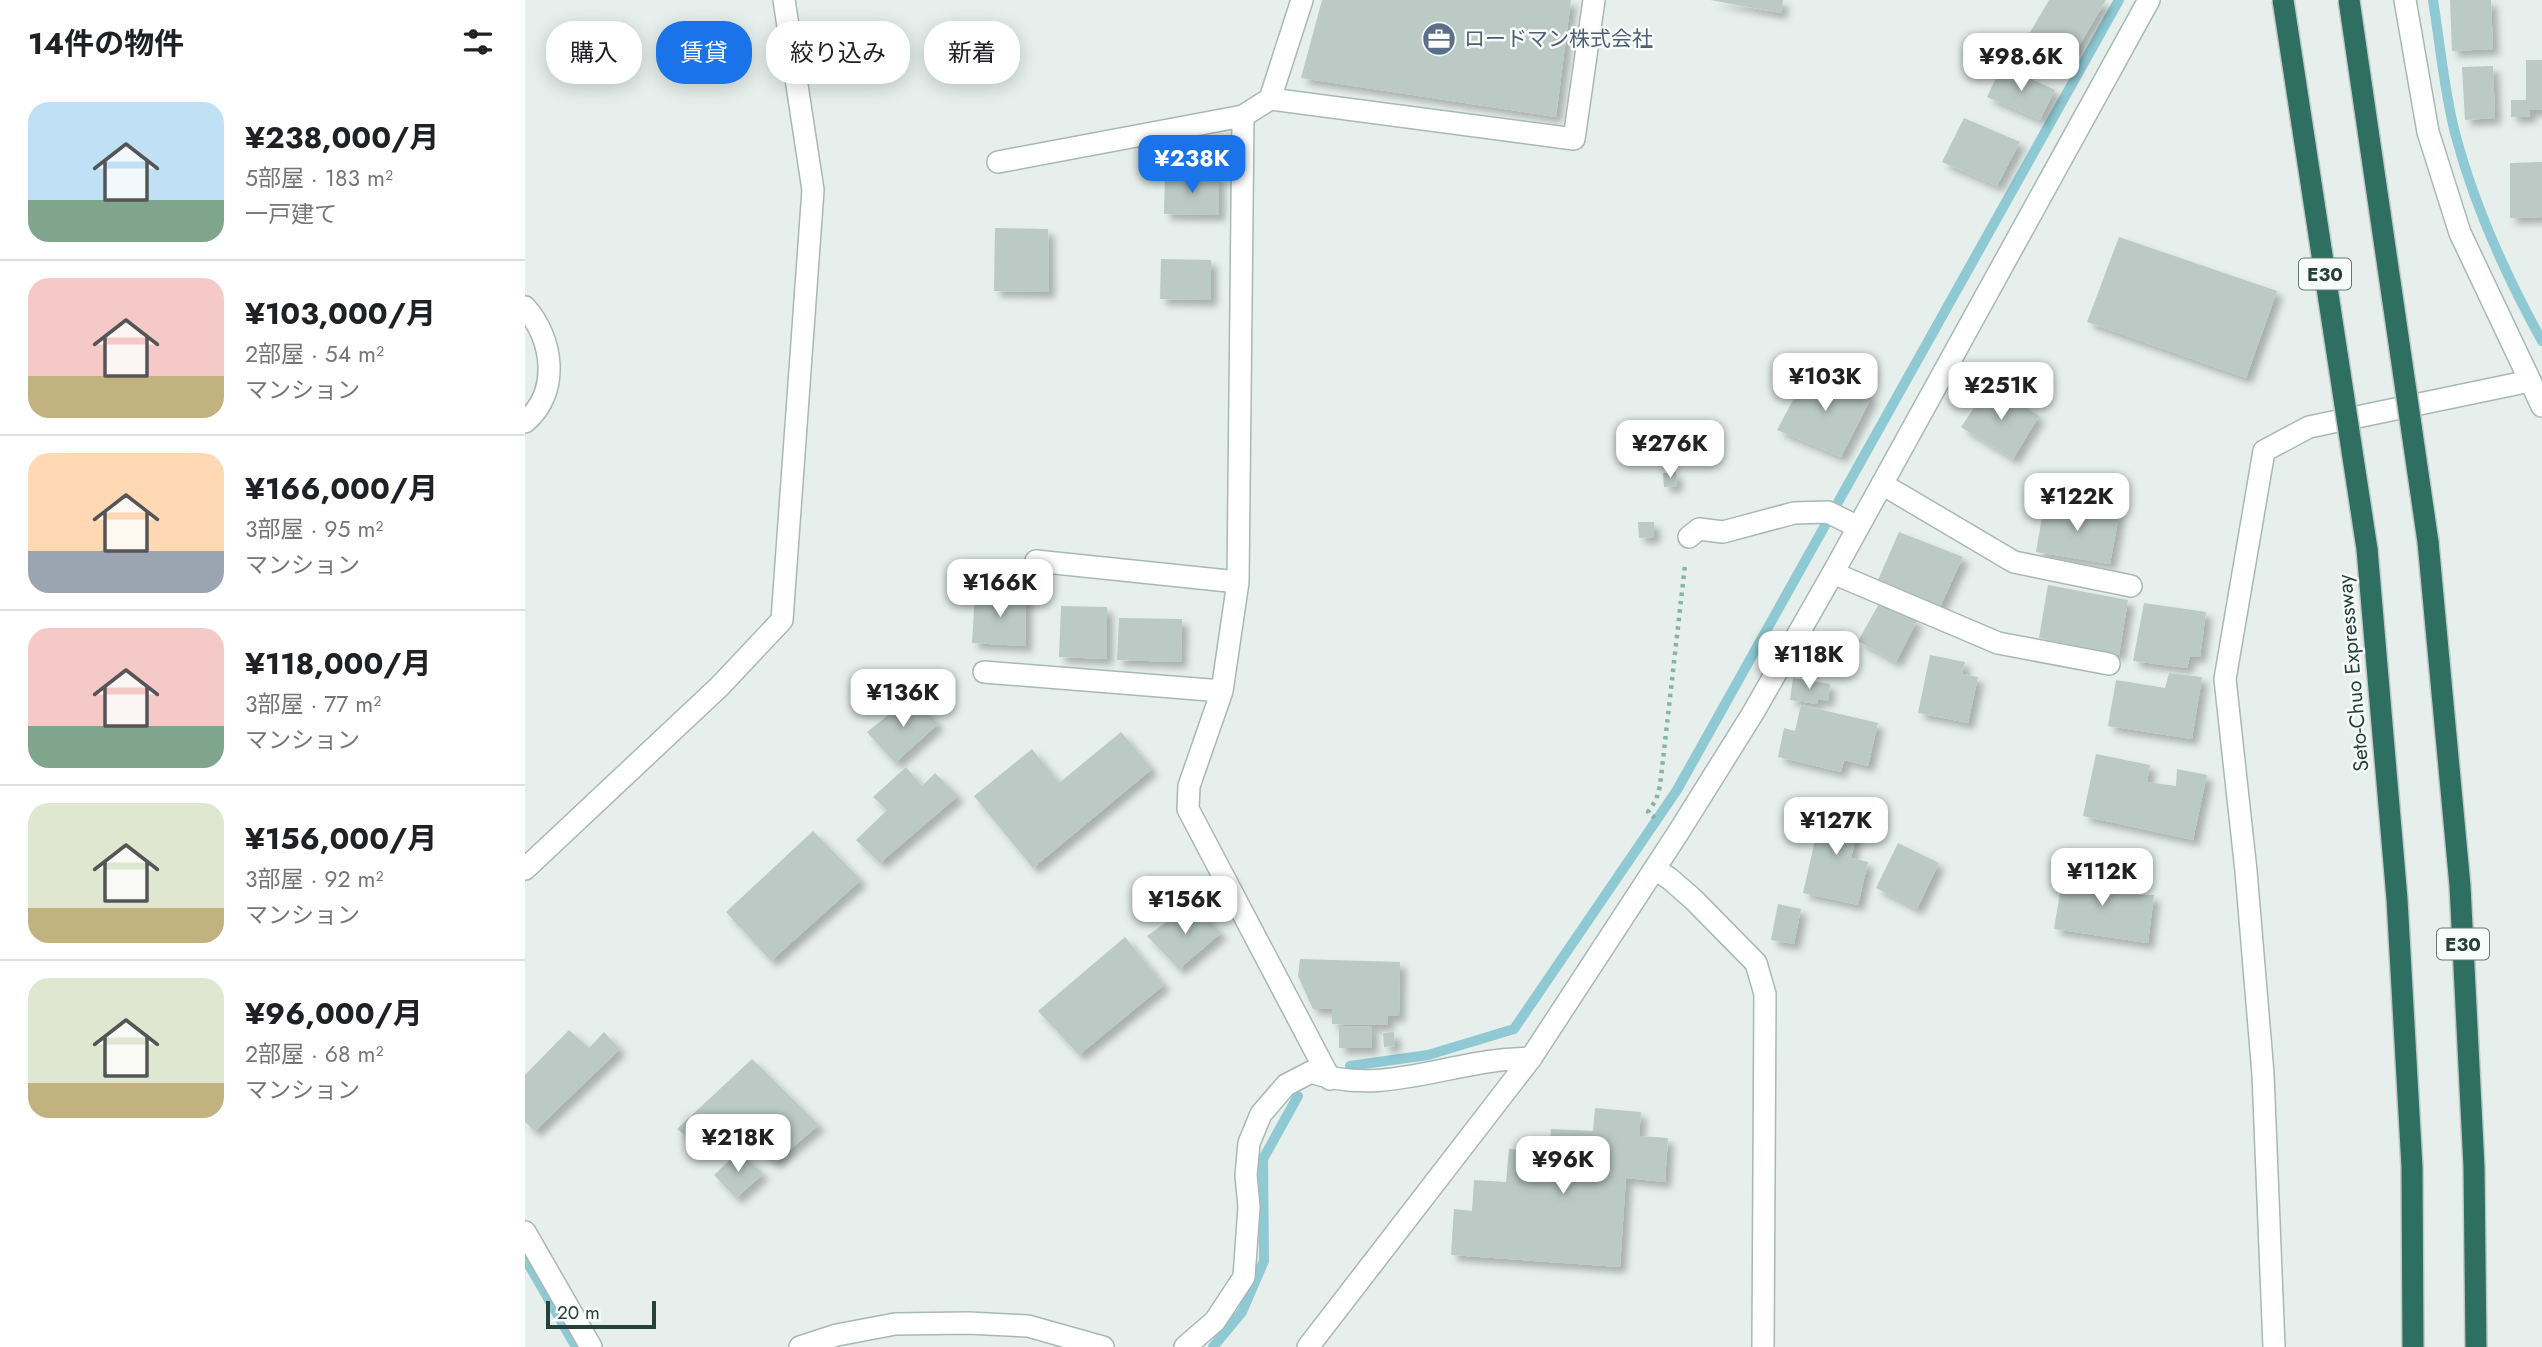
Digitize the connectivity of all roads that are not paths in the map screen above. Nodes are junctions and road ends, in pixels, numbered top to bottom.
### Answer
1 (784, 0) edge
2 (1302, 0) edge
3 (1594, 0) edge
4 (2149, 0) edge
5 (2283, 0) edge
6 (2349, 0) edge
7 (2405, 0) edge
8 (1270, 99) junction
9 (1243, 116) junction
10 (998, 162) dead end
11 (525, 307) edge
12 (2530, 382) junction
13 (2542, 406) edge
14 (525, 422) edge
15 (1882, 484) junction
16 (1842, 519) junction
17 (1689, 537) road end
18 (1037, 561) dead end
19 (1833, 573) junction
20 (1238, 582) junction
21 (2131, 586) dead end
22 (2109, 664) dead end
23 (983, 672) dead end
24 (1222, 691) junction
25 (525, 869) edge
26 (1655, 869) junction
27 (1531, 1058) junction
28 (1330, 1079) junction
29 (525, 1233) edge
30 (587, 1345) edge
31 (800, 1347) edge
32 (1103, 1347) edge
33 (1185, 1347) edge
34 (1308, 1347) edge
35 (1763, 1347) edge
36 (2274, 1347) edge
37 (2413, 1347) edge
38 (2476, 1347) edge

1 - 25 street
2 - 8 street
3 - 8 street
4 - 15 street
5 - 37 highway, Seto-Chuo Expressway / E30, bridge
6 - 38 highway, E30, bridge
7 - 12 street
8 - 9 street
9 - 10 street
9 - 20 street
11 - 14 street
12 - 13 street
12 - 36 street
15 - 16 street
15 - 21 street
16 - 17 street
16 - 19 street
18 - 20 street
19 - 22 street
19 - 26 street
20 - 24 street
23 - 24 street
24 - 28 street
26 - 27 street
26 - 35 street
27 - 28 street
27 - 34 street
28 - 33 street
29 - 30 street
31 - 32 street

